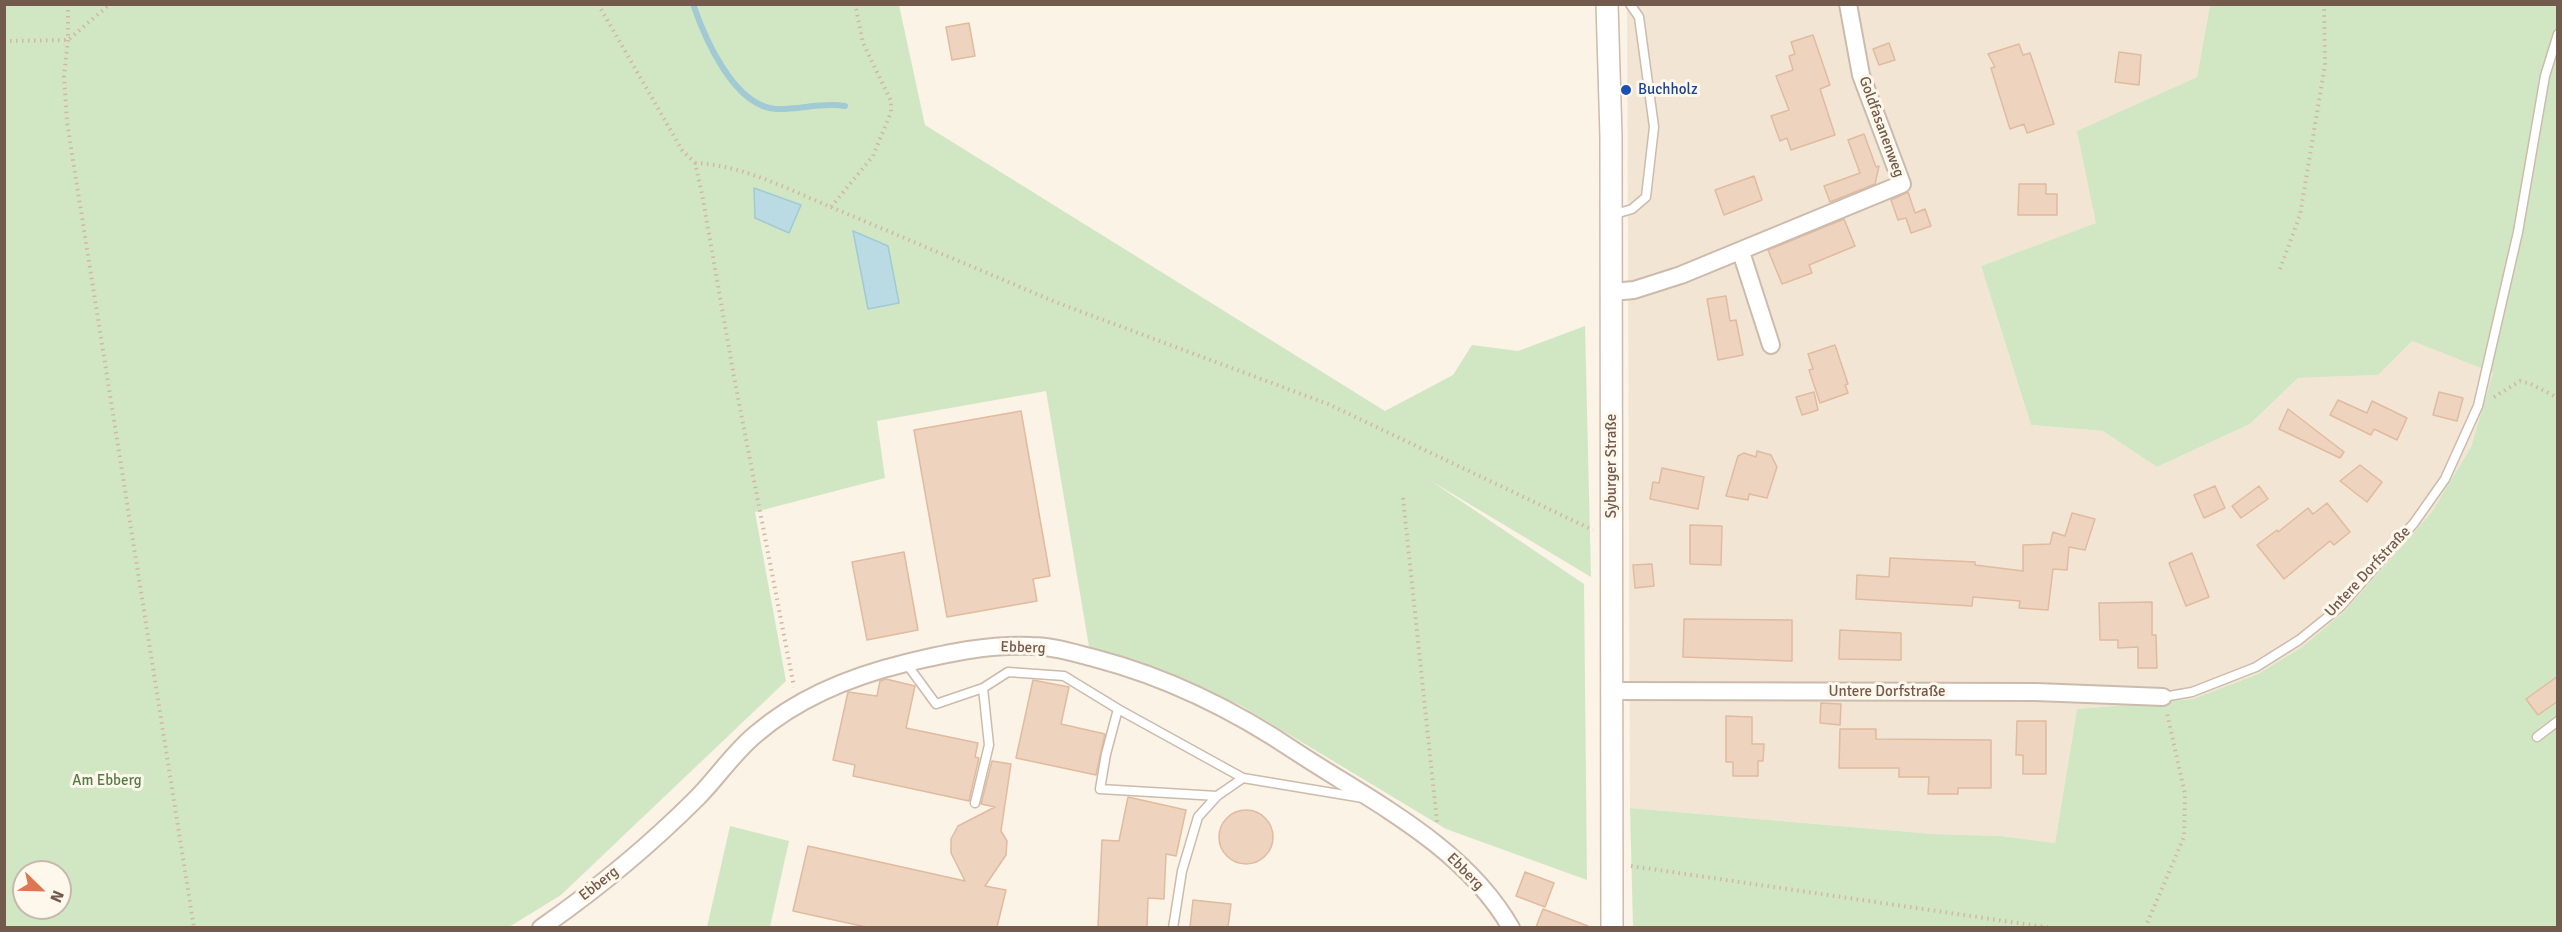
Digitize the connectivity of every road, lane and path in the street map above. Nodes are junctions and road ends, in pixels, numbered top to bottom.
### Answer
1 (69, 4) edge
2 (110, 4) edge
3 (598, 4) edge
4 (855, 4) edge
5 (1607, 4) edge
6 (1630, 4) edge
7 (1848, 4) edge
8 (2324, 4) edge
9 (2558, 34) edge
10 (68, 40) junction
11 (4, 41) edge
12 (695, 163) junction
13 (831, 207) junction
14 (1611, 215) junction
15 (1741, 252) junction
16 (2280, 269) dead end
17 (1612, 292) junction
18 (1771, 345) dead end
19 (2558, 398) edge
20 (2478, 406) junction
21 (1403, 498) dead end
22 (1612, 539) junction
23 (906, 663) junction
24 (983, 688) junction
25 (1611, 691) junction
26 (2163, 697) junction
27 (798, 705) junction
28 (1118, 709) junction
29 (2558, 721) edge
30 (2537, 737) dead end
31 (1244, 777) junction
32 (1217, 796) junction
33 (1369, 799) junction
34 (975, 803) dead end
35 (1433, 840) junction
36 (1612, 864) junction
37 (195, 927) edge
38 (541, 927) edge
39 (1173, 927) edge
40 (1511, 927) edge
41 (1612, 927) edge
42 (2052, 927) edge
43 (2145, 927) edge

1 - 10 path
2 - 10 path
3 - 12 path
4 - 13 path
5 - 14 street, Syburger Straße
6 - 14 lane
7 - 15 street, Goldfasanenweg
8 - 16 path
9 - 20 lane, Untere Dorfstraße
10 - 11 path
10 - 37 path
12 - 13 path
12 - 27 path
13 - 22 path
14 - 17 street, Syburger Straße
15 - 17 street, Goldfasanenweg
15 - 18 street
17 - 22 street, Syburger Straße
19 - 20 path
20 - 26 lane, Untere Dorfstraße
21 - 35 path
22 - 25 street, Syburger Straße
23 - 24 lane
23 - 27 street, Ebberg
23 - 33 street, Ebberg
24 - 28 lane
24 - 34 lane
25 - 26 street, Untere Dorfstraße
25 - 36 street, Syburger Straße
26 - 43 path
27 - 38 street, Ebberg
28 - 31 lane
28 - 32 lane
29 - 30 lane
31 - 32 lane
31 - 33 lane
32 - 39 lane
33 - 35 street, Ebberg
35 - 40 street, Ebberg
36 - 41 street, Syburger Straße
36 - 42 path

